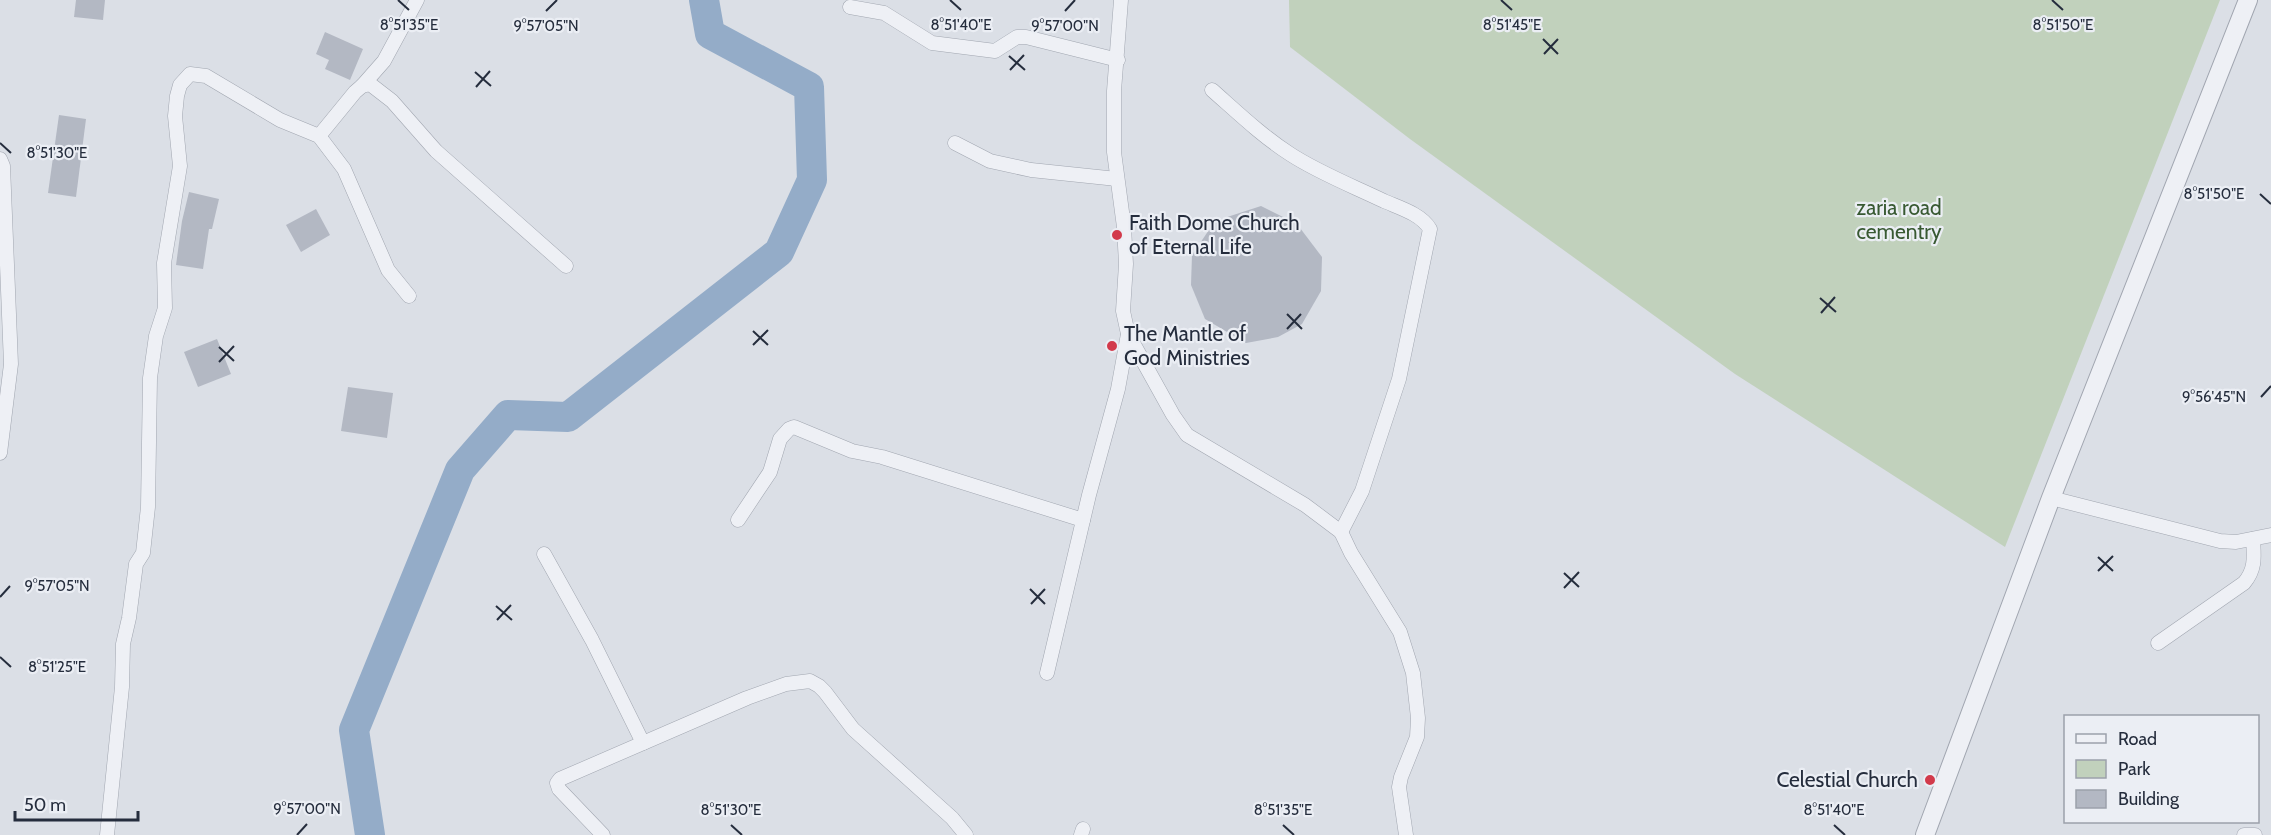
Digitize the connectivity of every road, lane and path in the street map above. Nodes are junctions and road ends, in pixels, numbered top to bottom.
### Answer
1 (417, 0) edge
2 (1121, 0) edge
3 (2248, 0) edge
4 (850, 7) dead end
5 (1118, 60) junction
6 (362, 86) junction
7 (1212, 90) dead end
8 (318, 136) junction
9 (956, 142) dead end
10 (0, 159) edge
11 (1117, 179) junction
12 (566, 266) dead end
13 (409, 296) dead end
14 (1128, 334) junction
15 (0, 453) edge
16 (2051, 498) junction
17 (738, 520) dead end
18 (1083, 520) junction
19 (1341, 532) junction
20 (2271, 535) edge
21 (2253, 538) junction
22 (543, 554) dead end
23 (2158, 643) dead end
24 (1047, 673) dead end
25 (642, 743) junction
26 (107, 835) edge
27 (603, 835) edge
28 (966, 835) edge
29 (1406, 835) edge
30 (1925, 835) edge
31 (2244, 835) edge
32 (2255, 835) edge

1 - 6 street
2 - 5 street
3 - 16 street
4 - 5 street
5 - 11 street
6 - 8 street
6 - 12 street
7 - 19 street
8 - 13 street
8 - 26 street
9 - 11 street
10 - 15 street
11 - 14 street
14 - 18 street
14 - 19 street
16 - 21 street
16 - 30 street
17 - 18 street
18 - 24 street
19 - 29 street
20 - 21 street
21 - 23 street
22 - 25 street
25 - 27 street
25 - 28 street
31 - 32 street

